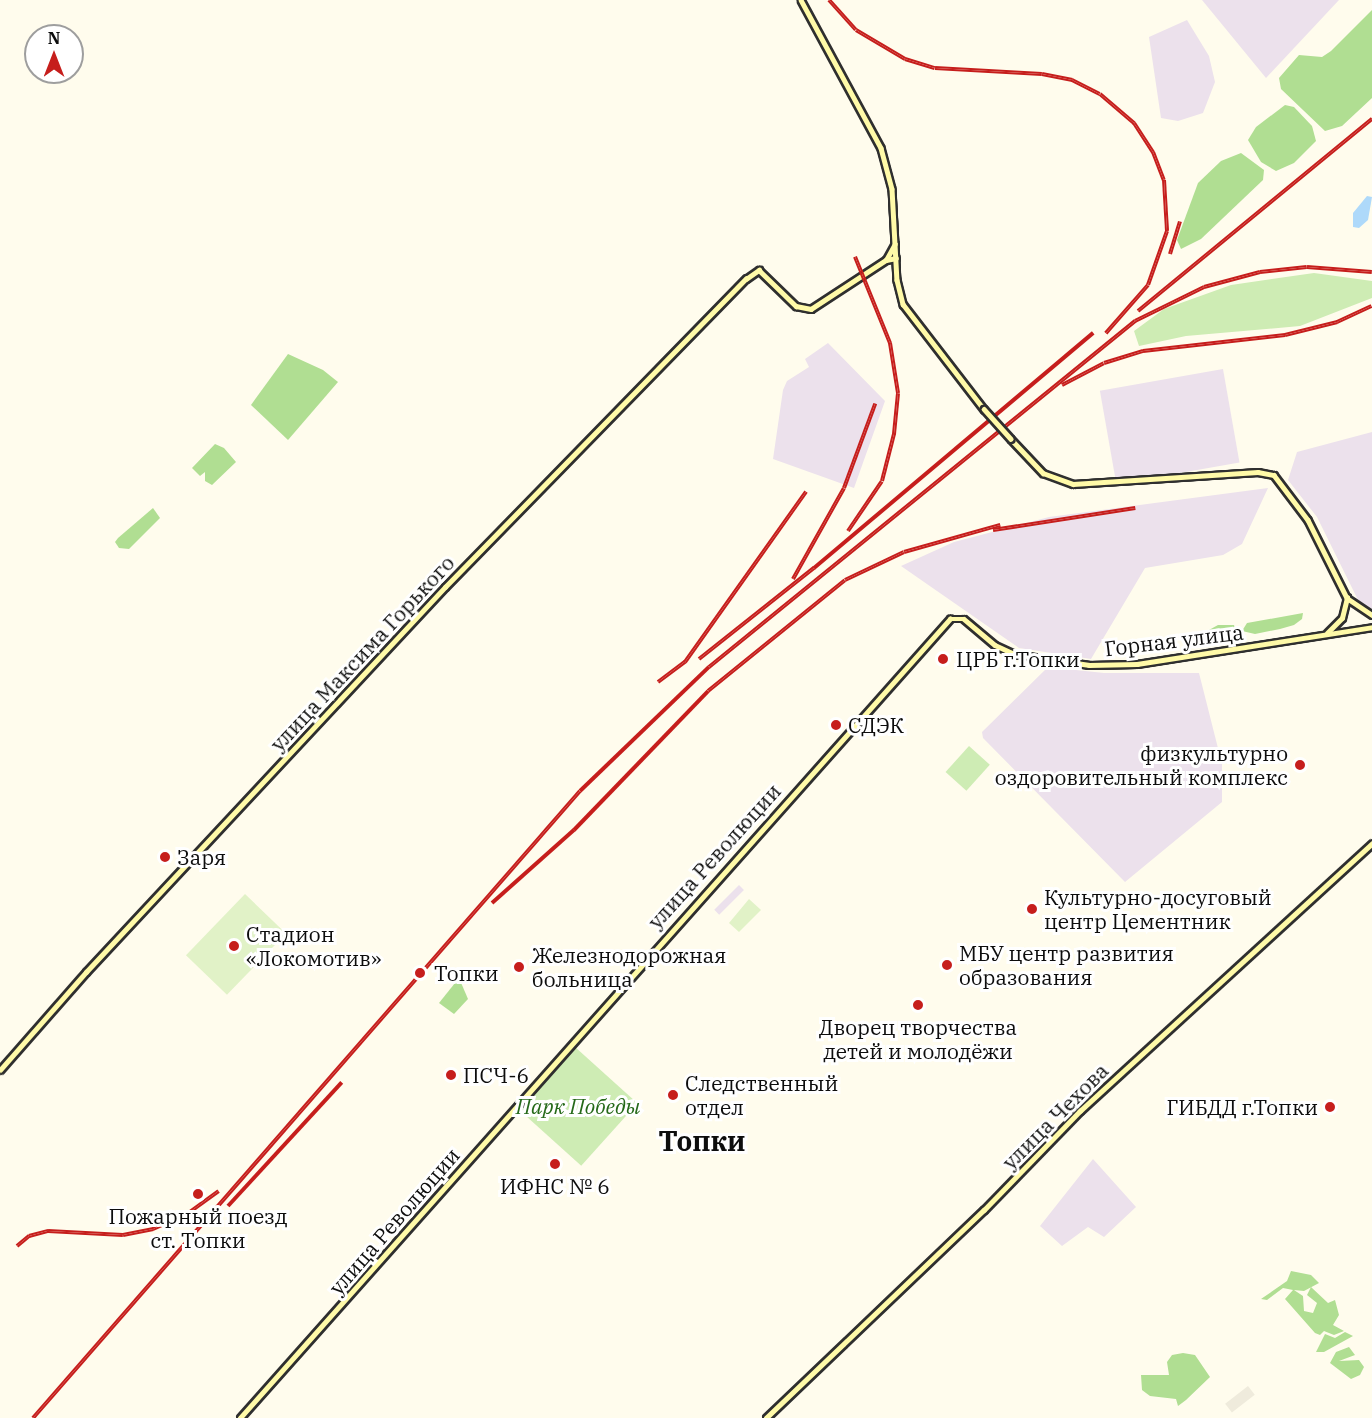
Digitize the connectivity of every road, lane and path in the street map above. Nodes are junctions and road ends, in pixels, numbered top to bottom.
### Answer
1 (801, 0) edge
2 (896, 241) junction
3 (896, 258) junction
4 (886, 260) junction
5 (1347, 598) junction
6 (1372, 615) edge
7 (955, 617) joint
8 (1372, 627) edge
9 (1326, 634) junction
10 (1372, 843) edge
11 (0, 1070) edge
12 (240, 1418) edge
13 (765, 1418) edge

1 - 2 street
2 - 3 street
2 - 4 street
3 - 4 street
3 - 5 street, bridge
4 - 11 street, улица Максима Горького
5 - 6 street
5 - 9 street
7 - 9 street, Горная улица
7 - 12 street, улица Революции
8 - 9 street, Горная улица
10 - 13 street, улица Чехова

